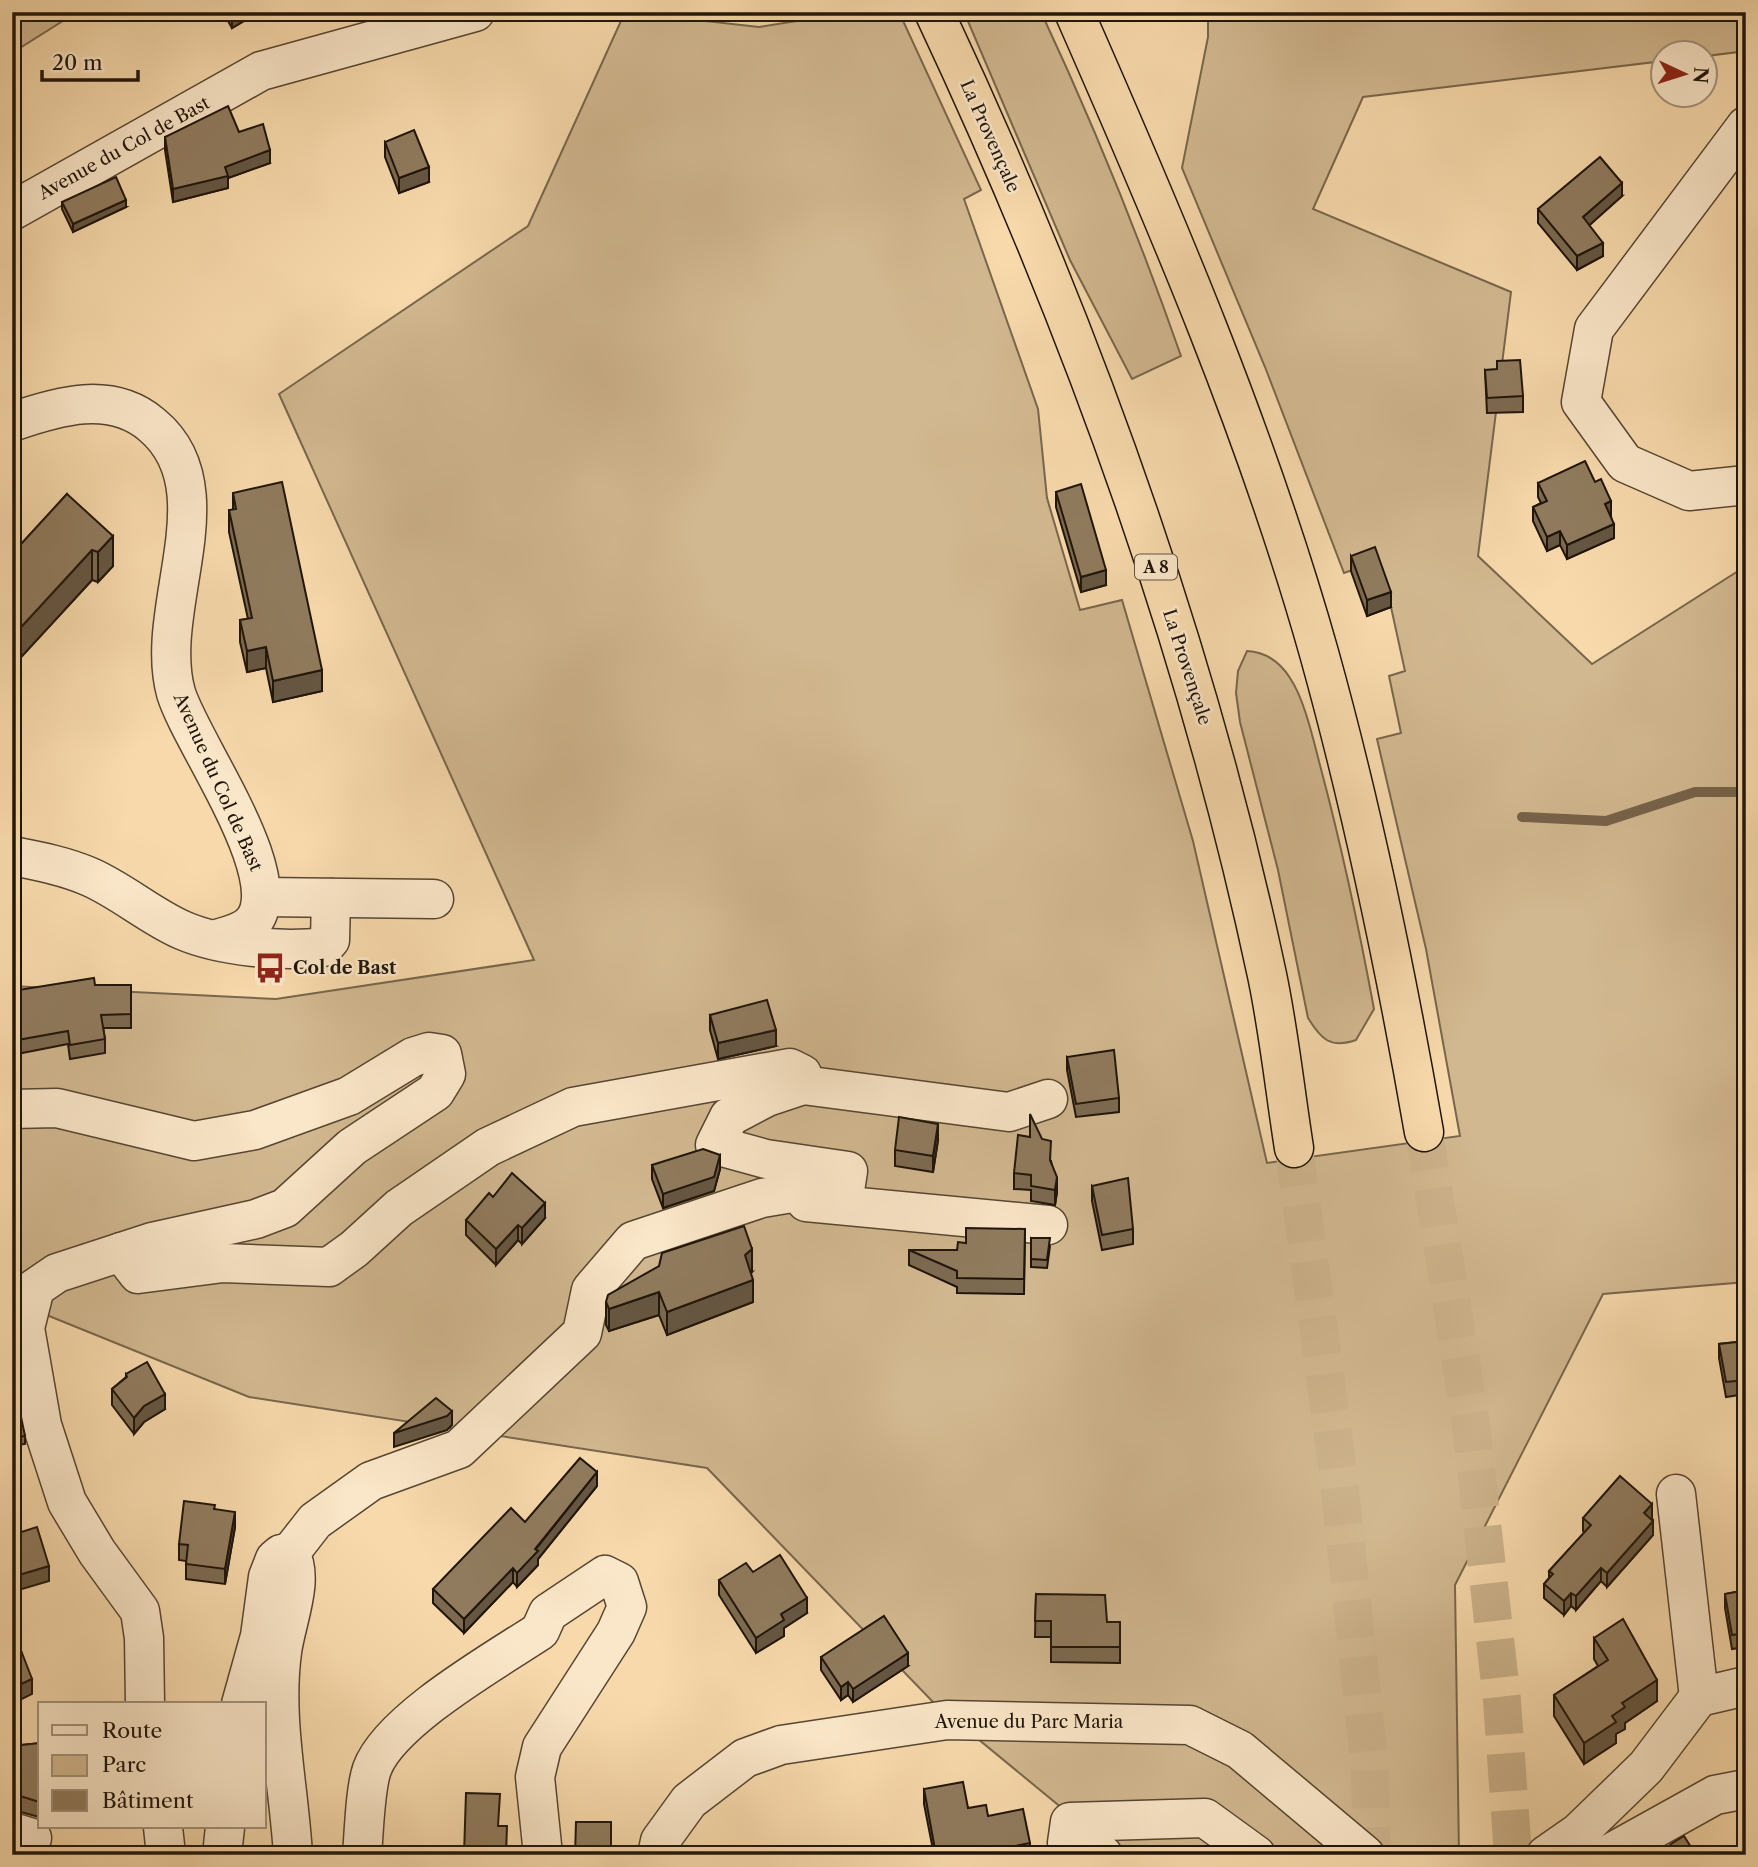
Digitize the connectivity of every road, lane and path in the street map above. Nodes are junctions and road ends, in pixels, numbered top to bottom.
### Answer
1 (475, 12) edge
2 (934, 12) edge
3 (1074, 12) edge
4 (1746, 126) edge
5 (12, 211) edge
6 (12, 422) edge
7 (1746, 485) edge
8 (12, 856) edge
9 (262, 897) junction
10 (331, 898) junction
11 (434, 899) dead end
12 (217, 939) junction
13 (803, 1085) junction
14 (1048, 1099) dead end
15 (12, 1110) edge
16 (1424, 1132) tunnel mouth
17 (1294, 1148) tunnel mouth
18 (762, 1198) junction
19 (1048, 1225) dead end
20 (121, 1252) junction
21 (1675, 1494) dead end
22 (290, 1553) junction
23 (1746, 1686) edge
24 (1699, 1697) junction
25 (145, 1702) edge
26 (242, 1702) edge
27 (1746, 1788) edge
28 (163, 1828) edge
29 (225, 1828) edge
30 (166, 1855) edge
31 (222, 1855) edge
32 (293, 1855) edge
33 (362, 1855) edge
34 (543, 1855) edge
35 (657, 1855) edge
36 (1103, 1855) edge
37 (1256, 1855) edge
38 (1365, 1855) edge
39 (1546, 1855) edge
40 (1606, 1855) edge

1 - 5 street, Avenue du Col de Bast
2 - 17 highway, La Provençale / A 8
3 - 16 highway
4 - 7 street
6 - 9 street, Avenue du Col de Bast
8 - 12 street
9 - 10 street
9 - 12 street
10 - 11 street
10 - 12 street
13 - 14 street
13 - 18 street
13 - 20 street
15 - 20 street
18 - 19 street
18 - 22 street
20 - 25 street
21 - 24 street
22 - 26 street
22 - 32 street
23 - 24 street
24 - 39 street
27 - 40 street
28 - 30 street
29 - 31 street
33 - 34 street
35 - 38 street, Avenue du Parc Maria
36 - 37 street

